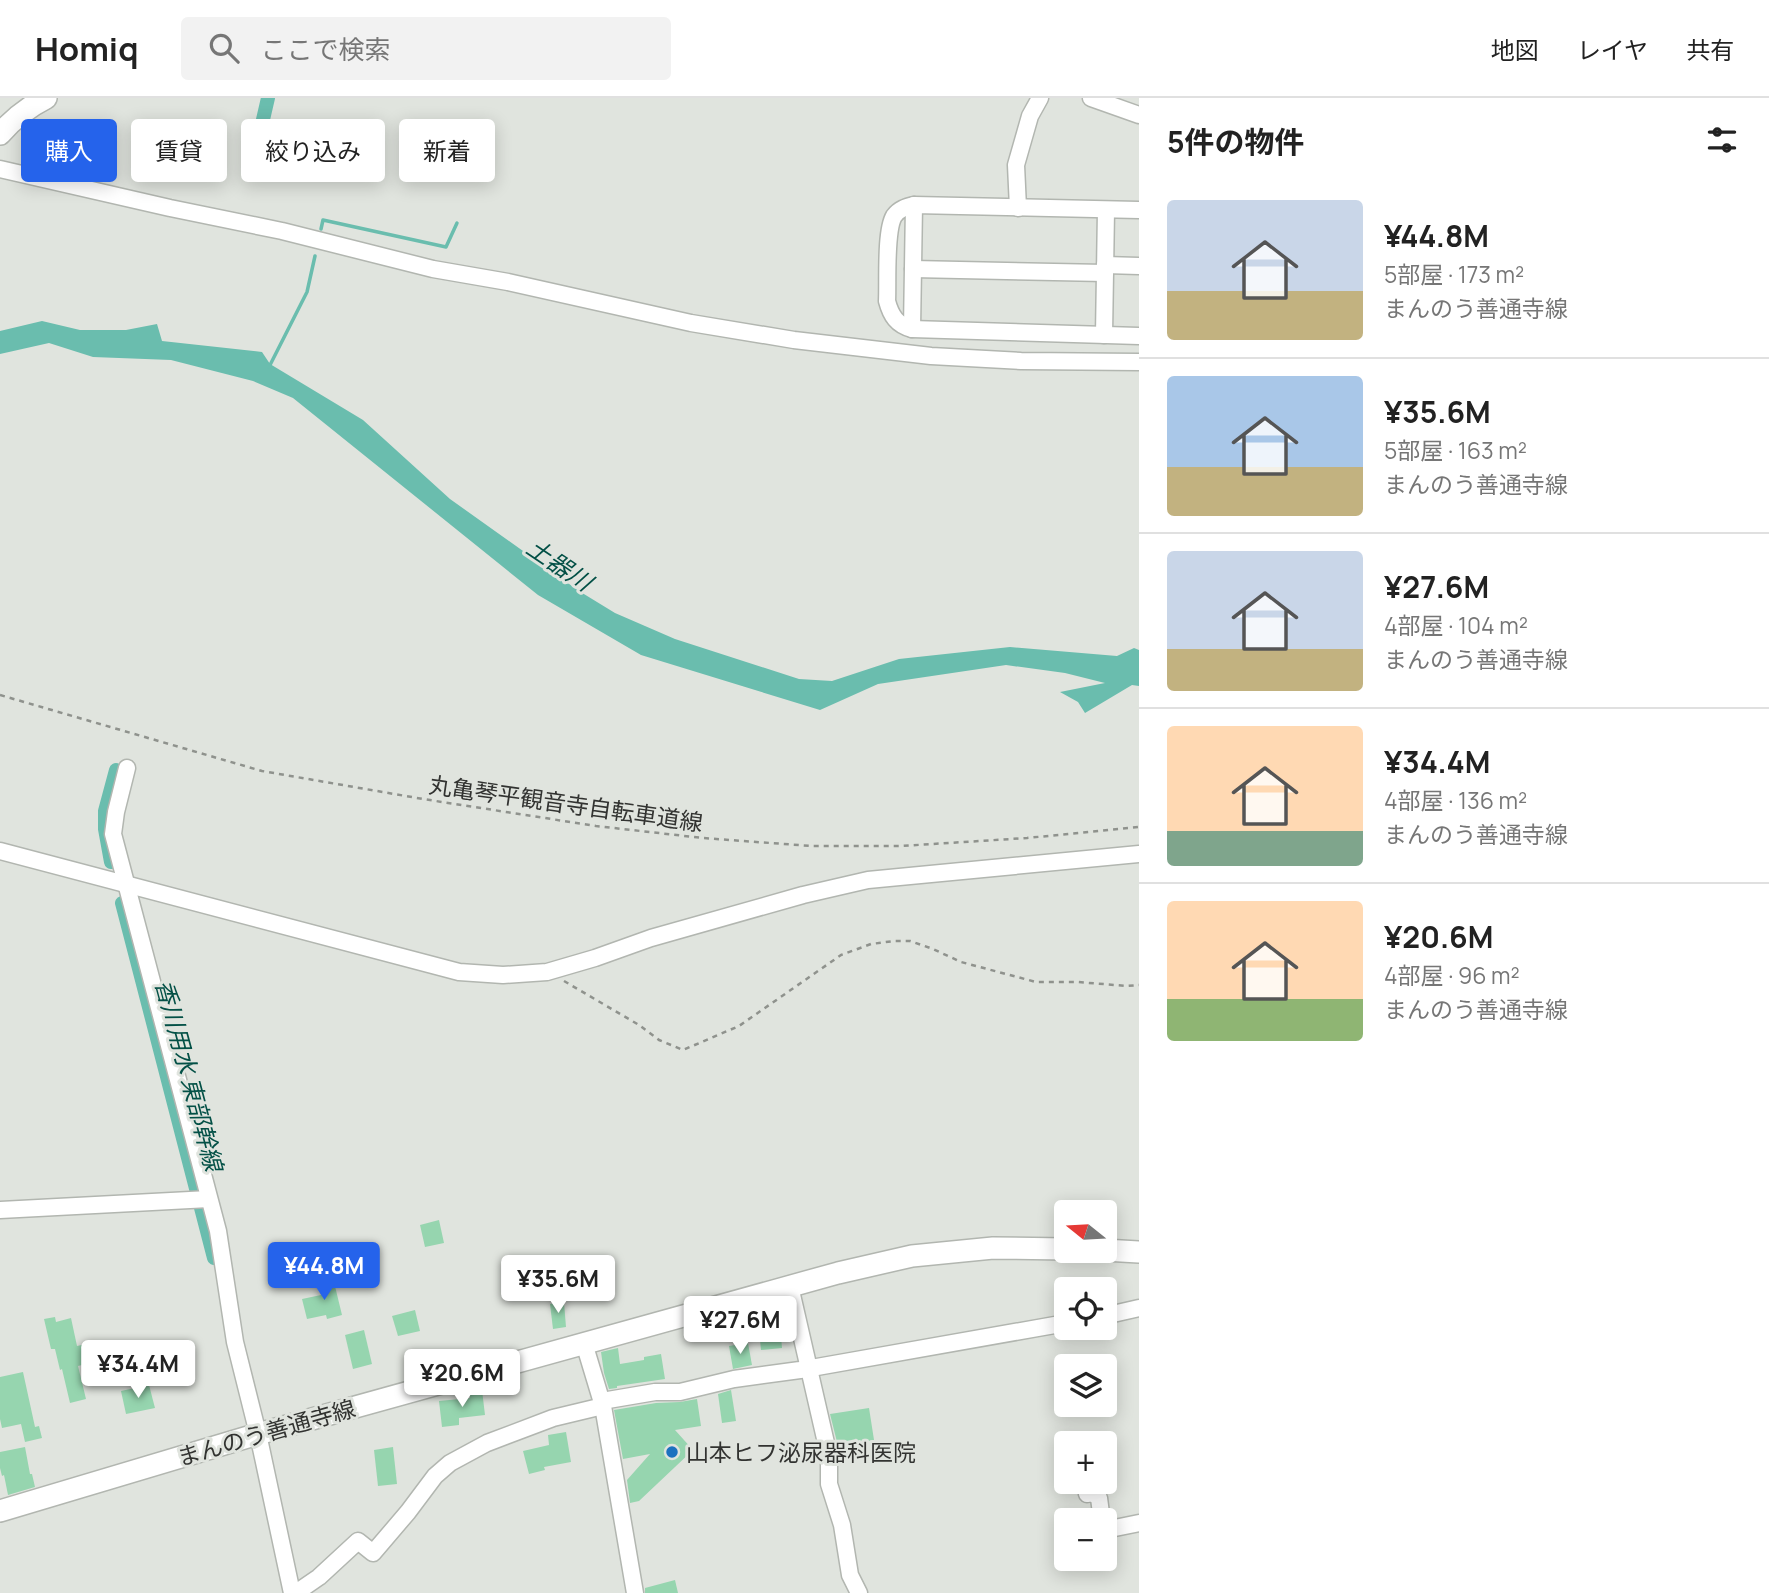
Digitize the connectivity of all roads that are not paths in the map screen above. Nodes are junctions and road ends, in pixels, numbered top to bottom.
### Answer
1 (46, 98) edge
2 (1040, 98) edge
3 (1091, 98) edge
4 (1139, 115) edge
5 (0, 134) edge
6 (0, 169) edge
7 (914, 205) junction
8 (1018, 208) junction
9 (1106, 210) junction
10 (1139, 210) edge
11 (1139, 266) edge
12 (913, 269) junction
13 (1105, 269) junction
14 (912, 329) junction
15 (1104, 335) junction
16 (1139, 336) edge
17 (1139, 362) edge
18 (127, 768) dead end
19 (0, 851) edge
20 (1139, 854) edge
21 (126, 884) junction
22 (209, 1199) junction
23 (0, 1210) edge
24 (1054, 1249) edge
25 (1117, 1251) edge
26 (1139, 1252) edge
27 (790, 1286) junction
28 (1139, 1308) edge
29 (1117, 1313) edge
30 (1054, 1325) edge
31 (584, 1343) junction
32 (809, 1369) junction
33 (602, 1404) junction
34 (258, 1434) junction
35 (0, 1511) edge
36 (1139, 1523) edge
37 (1117, 1528) edge
38 (296, 1592) edge
39 (635, 1593) edge
40 (859, 1593) edge

1 - 5 main road
2 - 8 street
3 - 4 street
6 - 17 street
7 - 8 street
7 - 12 street
7 - 14 street
8 - 9 street
9 - 10 street
9 - 13 street
11 - 13 street
12 - 13 street
12 - 14 street
13 - 15 street
14 - 15 street
15 - 16 street
18 - 21 street
19 - 21 street
20 - 21 street
21 - 22 street
22 - 23 street
22 - 34 street
24 - 27 main road, まんのう善通寺線
25 - 26 main road
27 - 31 main road, まんのう善通寺線
27 - 32 street
28 - 29 street
30 - 32 street
31 - 33 street
31 - 34 main road, まんのう善通寺線
32 - 33 street
32 - 40 street
33 - 38 street
33 - 39 street
34 - 35 main road, まんのう善通寺線
34 - 38 street
36 - 37 street

